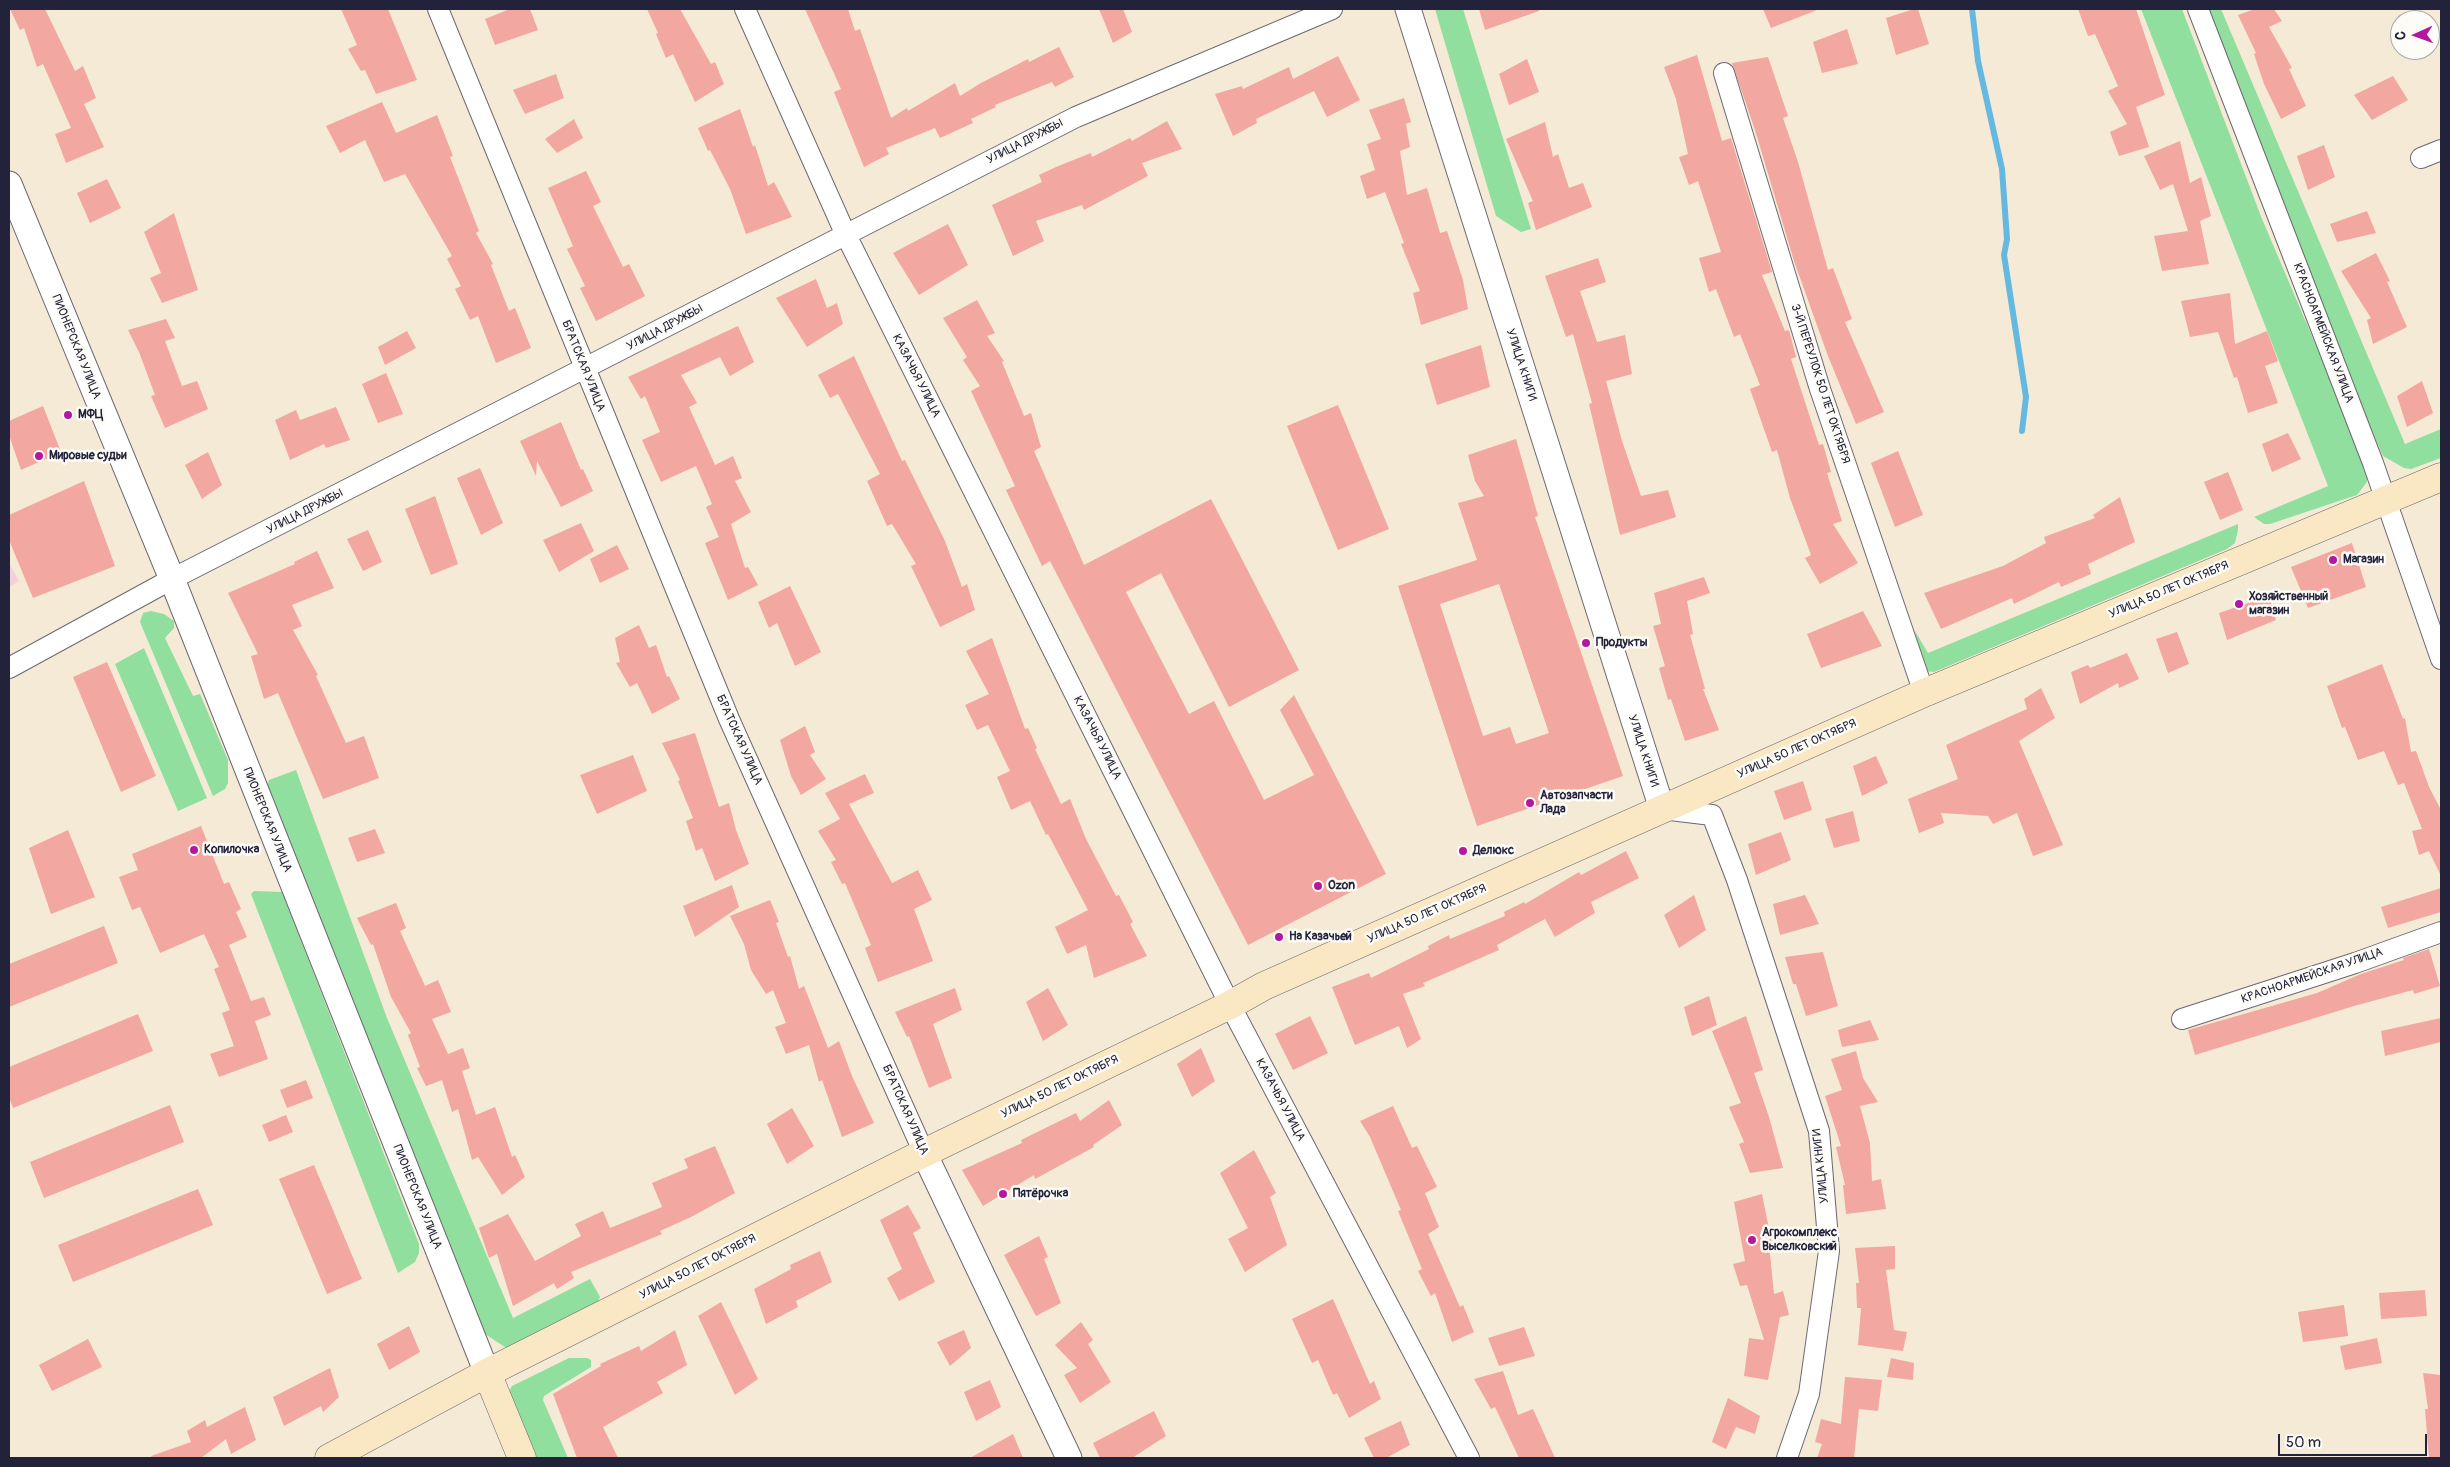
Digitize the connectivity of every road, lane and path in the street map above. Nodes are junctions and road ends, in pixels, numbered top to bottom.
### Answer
1 (438, 9) edge
2 (745, 9) edge
3 (1332, 9) edge
4 (1408, 9) edge
5 (2198, 9) edge
6 (1724, 73) dead end
7 (2441, 150) edge
8 (2420, 158) dead end
9 (9, 184) edge
10 (845, 234) junction
11 (585, 370) junction
12 (2441, 477) edge
13 (2386, 498) junction
14 (172, 579) junction
15 (2441, 659) edge
16 (9, 668) edge
17 (1924, 693) junction
18 (1662, 810) junction
19 (2441, 932) edge
20 (1230, 1005) junction
21 (2182, 1019) dead end
22 (924, 1153) junction
23 (488, 1373) junction
24 (330, 1458) edge
25 (522, 1458) edge
26 (1069, 1458) edge
27 (1469, 1458) edge
28 (1787, 1458) edge

1 - 11 street, БРАТСКАЯ УЛИЦА
2 - 10 street, КАЗАЧЬЯ УЛИЦА
3 - 10 street, УЛИЦА ДРУЖБЫ
4 - 18 street, УЛИЦА КНИГИ
5 - 13 street, КРАСНОАРМЕЙСКАЯ УЛИЦА
6 - 17 street, 3-Й ПЕРЕУЛОК 50 ЛЕТ ОКТЯБРЯ
7 - 8 street
9 - 14 street, ПИОНЕРСКАЯ УЛИЦА
10 - 11 street, УЛИЦА ДРУЖБЫ
10 - 20 street, КАЗАЧЬЯ УЛИЦА
11 - 14 street, УЛИЦА ДРУЖБЫ
11 - 22 street, БРАТСКАЯ УЛИЦА
12 - 13 main road, УЛИЦА 50 ЛЕТ ОКТЯБРЯ
13 - 15 street, КРАСНОАРМЕЙСКАЯ УЛИЦА
13 - 17 main road, УЛИЦА 50 ЛЕТ ОКТЯБРЯ
14 - 16 street, УЛИЦА ДРУЖБЫ
14 - 23 street, ПИОНЕРСКАЯ УЛИЦА
17 - 18 main road, УЛИЦА 50 ЛЕТ ОКТЯБРЯ
18 - 20 main road, УЛИЦА 50 ЛЕТ ОКТЯБРЯ
18 - 28 street, УЛИЦА КНИГИ
19 - 21 street, КРАСНОАРМЕЙСКАЯ УЛИЦА
20 - 22 main road, УЛИЦА 50 ЛЕТ ОКТЯБРЯ
20 - 27 street, КАЗАЧЬЯ УЛИЦА
22 - 23 main road, УЛИЦА 50 ЛЕТ ОКТЯБРЯ
22 - 26 street, БРАТСКАЯ УЛИЦА
23 - 24 main road, УЛИЦА 50 ЛЕТ ОКТЯБРЯ
23 - 25 main road, ПИОНЕРСКАЯ УЛИЦА

